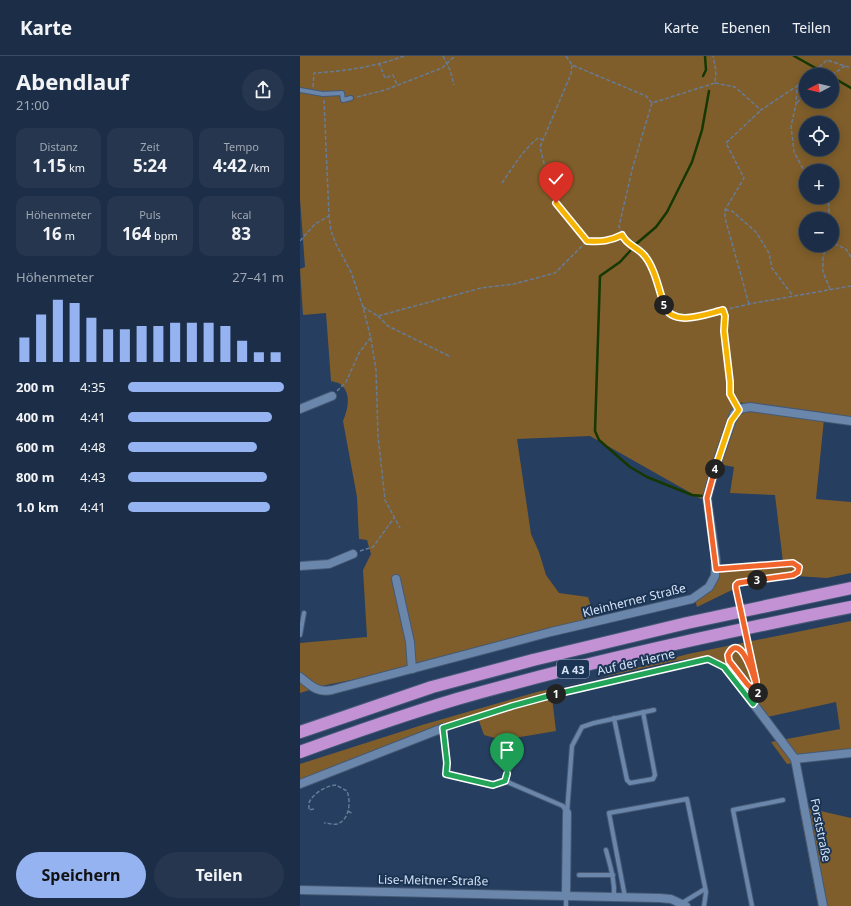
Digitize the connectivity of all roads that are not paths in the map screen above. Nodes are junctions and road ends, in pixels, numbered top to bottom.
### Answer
1 (300, 90) edge
2 (351, 98) road end
3 (332, 396) road end
4 (300, 409) edge
5 (851, 421) edge
6 (353, 554) road end
7 (300, 566) edge
8 (396, 579) dead end
9 (851, 588) edge
10 (851, 607) edge
11 (304, 613) dead end
12 (300, 634) edge
13 (412, 669) junction
14 (300, 677) edge
15 (734, 678) road end
16 (654, 710) dead end
17 (643, 712) junction
18 (614, 718) junction
19 (443, 728) joint
20 (300, 732) edge
21 (515, 743) dead end
22 (300, 752) edge
23 (851, 753) edge
24 (795, 759) junction
25 (505, 781) junction
26 (300, 784) edge
27 (783, 800) dead end
28 (567, 813) junction
29 (606, 850) dead end
30 (613, 875) junction
31 (579, 876) dead end
32 (705, 889) junction
33 (300, 890) edge
34 (566, 895) junction
35 (614, 897) junction
36 (625, 897) junction
37 (684, 905) edge
38 (566, 906) edge
39 (704, 906) edge
40 (752, 906) edge
41 (823, 906) edge

1 - 2 lane
3 - 4 street
5 - 13 street, Kleinherner Straße
6 - 7 street
8 - 13 street
9 - 20 highway, A 43
10 - 22 highway, A 43
11 - 12 lane
13 - 14 street, Kleinherner Straße
15 - 24 street
16 - 17 lane
17 - 18 lane
17 - 18 lane
18 - 28 lane
19 - 25 lane
19 - 26 street
21 - 25 lane
23 - 24 street
24 - 41 street, Forststraße
25 - 28 lane
27 - 40 lane
28 - 34 street
29 - 30 lane
30 - 31 lane
30 - 35 lane
32 - 36 lane
32 - 37 lane
32 - 39 lane
33 - 34 street, Lise-Meitner-Straße
34 - 35 street, Lise-Meitner-Straße
34 - 38 lane
35 - 36 street, Lise-Meitner-Straße
36 - 37 street, Lise-Meitner-Straße

